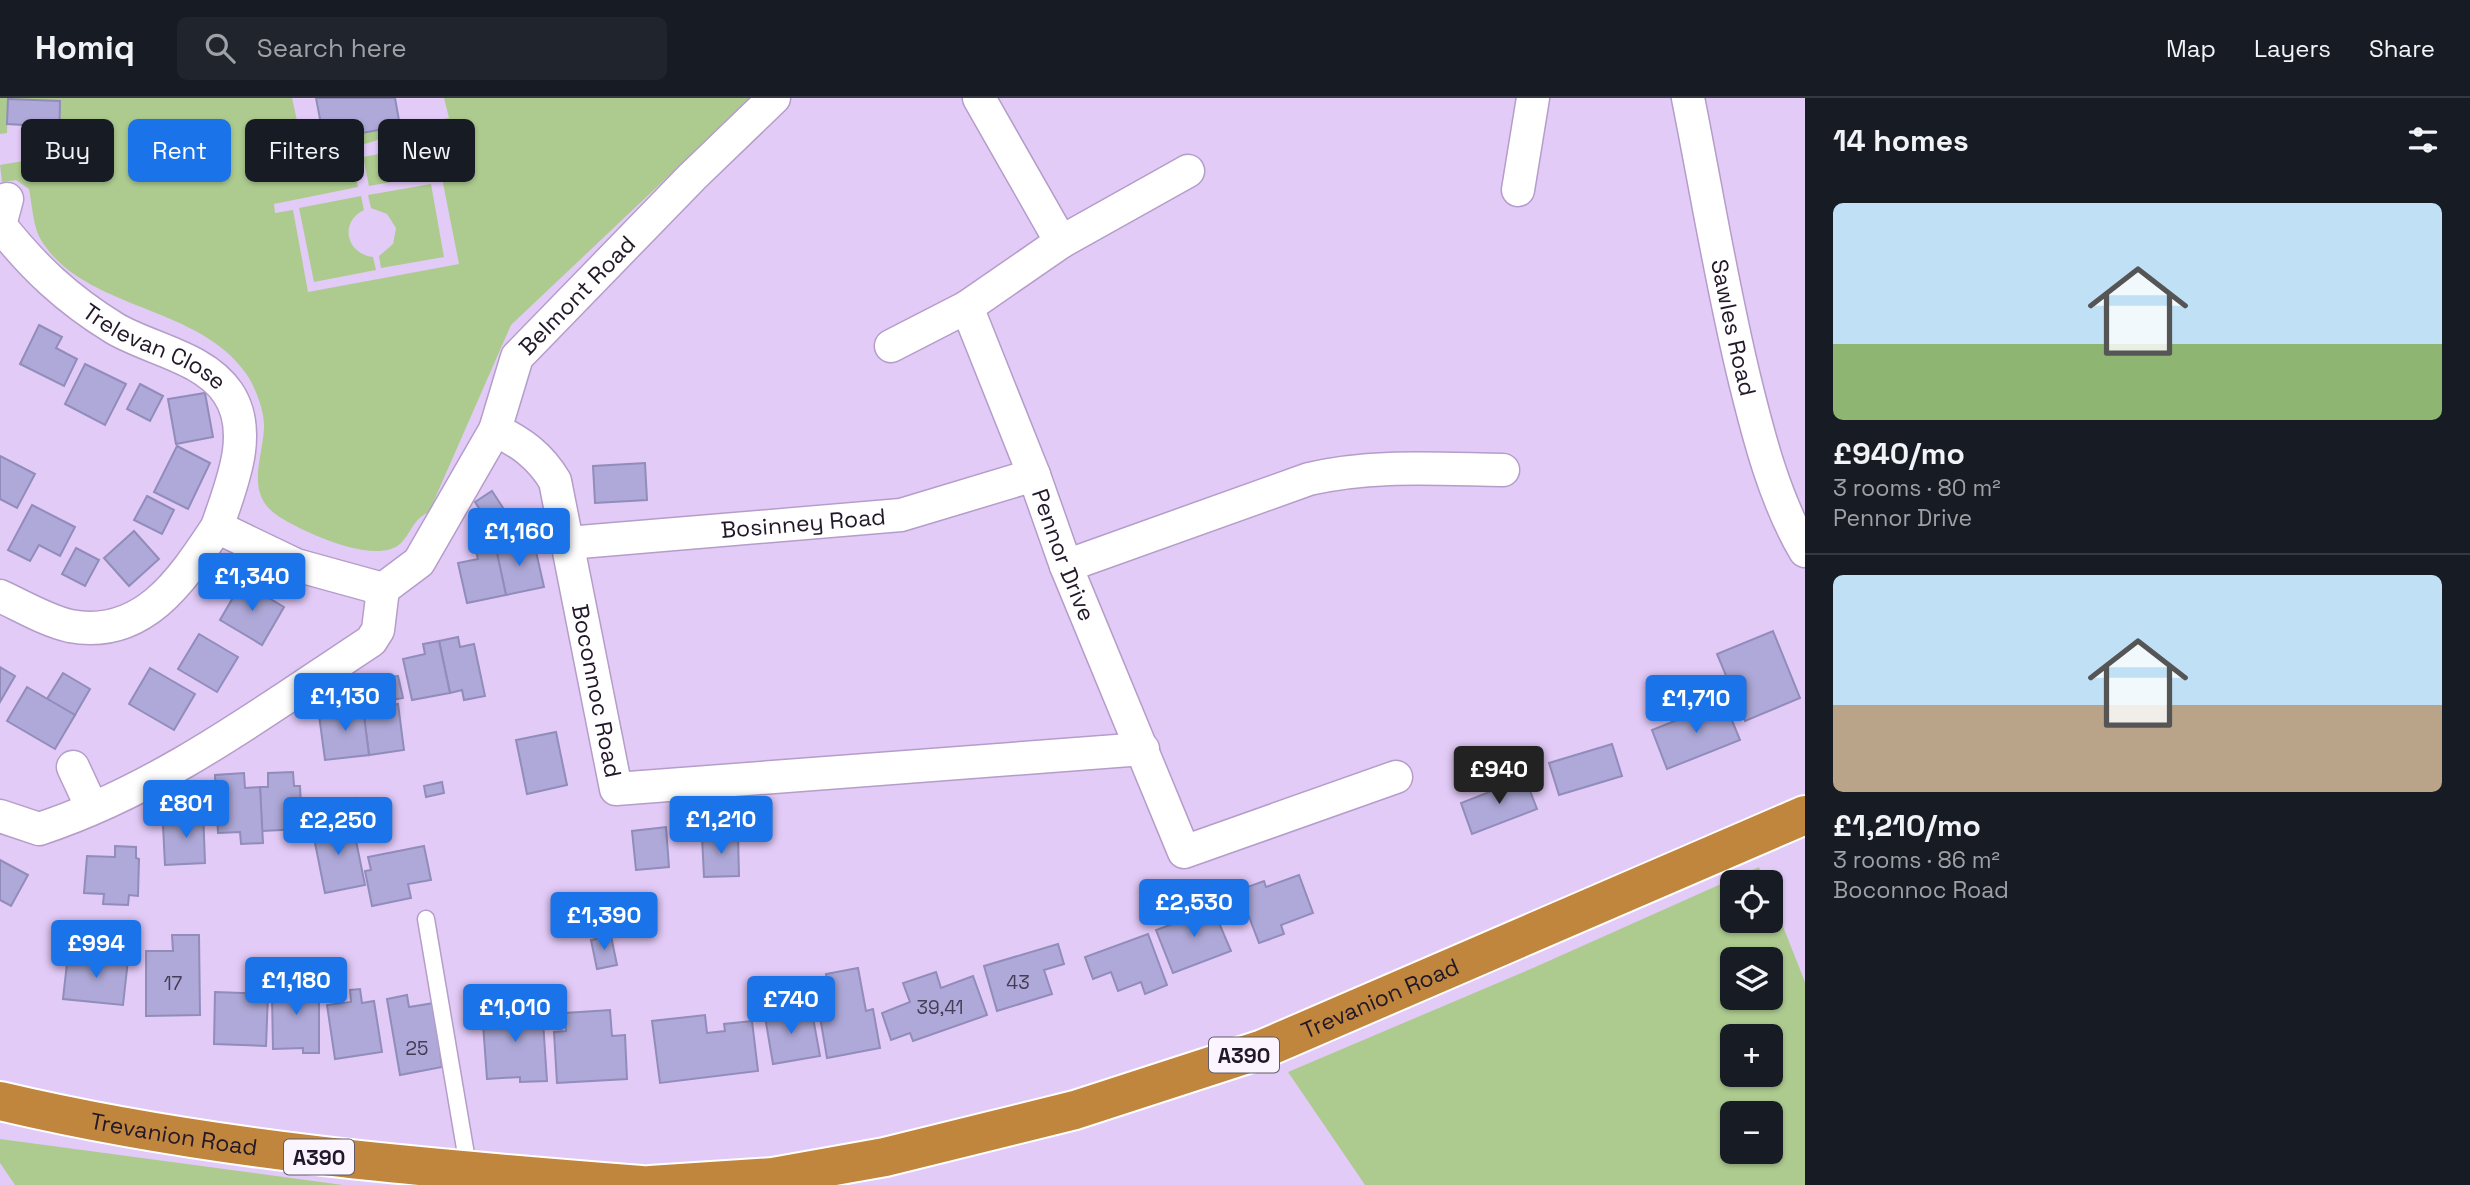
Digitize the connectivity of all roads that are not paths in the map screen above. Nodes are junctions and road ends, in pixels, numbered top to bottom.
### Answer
1 (774, 98) edge
2 (979, 98) edge
3 (1533, 98) edge
4 (1688, 98) edge
5 (1188, 171) dead end
6 (1518, 190) dead end
7 (7, 199) dead end
8 (1061, 242) junction
9 (967, 307) junction
10 (891, 346) dead end
11 (495, 430) junction
12 (1503, 470) dead end
13 (1034, 475) junction
14 (217, 527) junction
15 (568, 543) junction
16 (1805, 551) edge
17 (1066, 566) junction
18 (383, 589) junction
19 (0, 596) edge
20 (1143, 749) junction
21 (73, 767) dead end
22 (1396, 777) dead end
23 (92, 808) junction
24 (1805, 815) edge
25 (0, 816) edge
26 (426, 919) dead end
27 (0, 1101) edge
28 (469, 1172) junction
29 (641, 1185) edge
30 (650, 1185) edge

1 - 11 street, Belmont Road
2 - 8 street
3 - 6 street
4 - 16 street, Sawles Road
5 - 8 street
7 - 14 street, Trelevan Close
8 - 9 street
9 - 10 street
9 - 13 street, Pennor Drive
11 - 15 street, Boconnoc Road
11 - 18 street, Belmont Road
12 - 17 street
13 - 15 street, Bosinney Road
13 - 17 street, Pennor Drive
14 - 18 street
14 - 19 street, Trelevan Close
15 - 20 street, Boconnoc Road
17 - 20 street, Pennor Drive
18 - 23 street
20 - 22 street, Pennor Drive
21 - 23 street
23 - 25 street
24 - 30 highway, Trevanion Road / A390
26 - 28 lane
27 - 28 highway, Trevanion Road / A390
28 - 29 highway, Trevanion Road / A390

